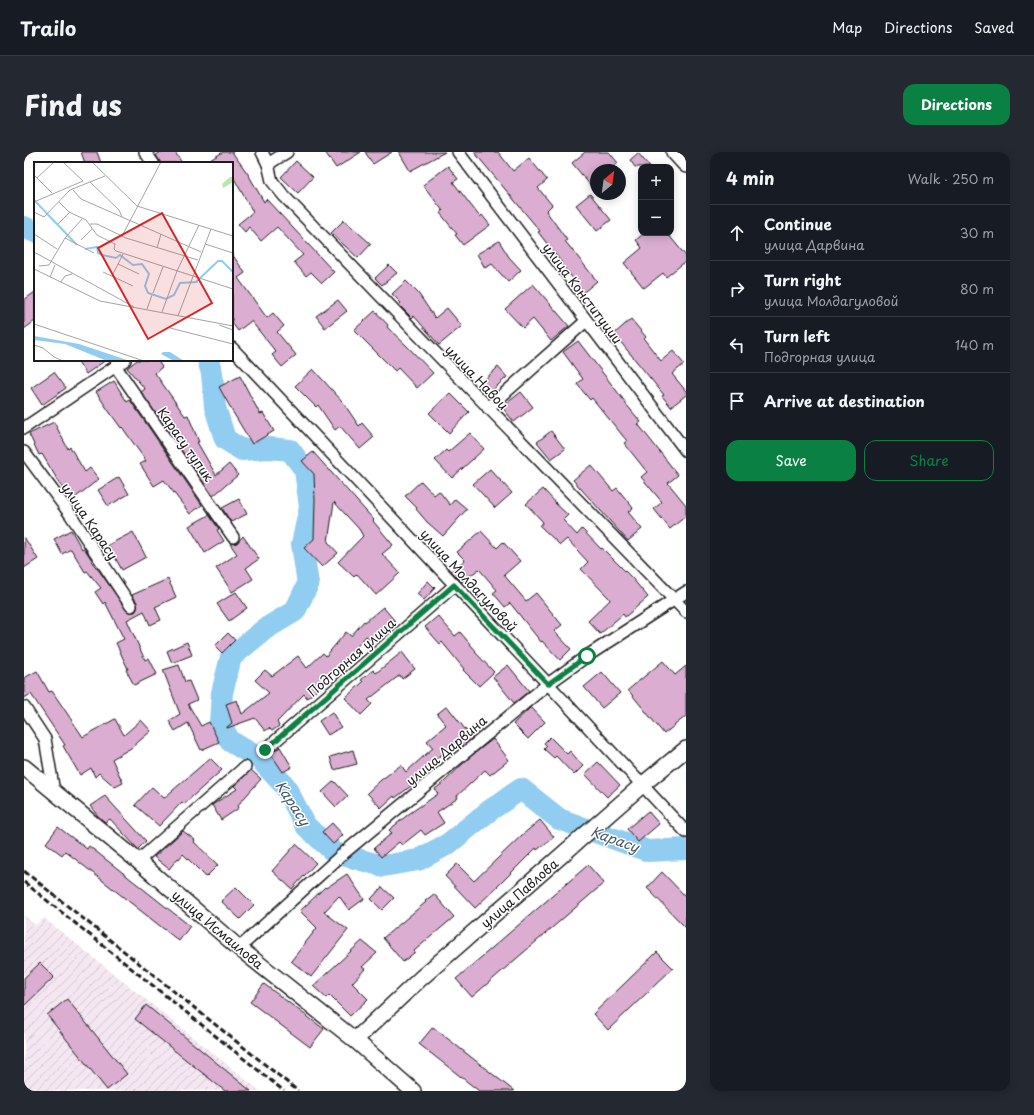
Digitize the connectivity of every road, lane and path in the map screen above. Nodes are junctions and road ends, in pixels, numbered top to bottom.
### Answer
1 (145, 152) edge
2 (262, 152) edge
3 (287, 152) edge
4 (458, 152) edge
5 (674, 152) edge
6 (152, 162) edge
7 (268, 164) junction
8 (686, 165) edge
9 (586, 321) junction
10 (233, 349) edge
11 (124, 361) edge
12 (116, 366) junction
13 (488, 408) junction
14 (24, 428) edge
15 (686, 451) edge
16 (24, 452) edge
17 (233, 537) dead end
18 (454, 585) junction
19 (686, 592) edge
20 (674, 599) junction
21 (131, 606) dead end
22 (686, 612) edge
23 (548, 684) junction
24 (24, 707) edge
25 (686, 749) edge
26 (265, 750) dead end
27 (24, 767) edge
28 (245, 767) dead end
29 (642, 785) junction
30 (54, 792) junction
31 (686, 832) edge
32 (138, 861) junction
33 (239, 948) junction
34 (355, 1040) junction
35 (413, 1091) edge

1 - 6 street
2 - 7 street, улица Навои
3 - 7 street
4 - 9 street, улица Конституции
5 - 8 main road
7 - 13 street, улица Навои
9 - 13 street
9 - 15 street, улица Конституции
10 - 18 street, улица Молдагуловой
11 - 12 street
12 - 14 street
12 - 17 street, Карасу тупик
13 - 20 street, улица Навои
16 - 21 street, улица Карасу
18 - 23 street, улица Молдагуловой
18 - 26 street, Подгорная улица
19 - 20 street, улица Дарвина
20 - 22 street, улица Навои
20 - 23 street, улица Дарвина
23 - 29 street, улица Молдагуловой
23 - 33 street, улица Дарвина
24 - 30 street
25 - 29 main road, улица Павлова
27 - 30 main road, улица Исмаилова
28 - 32 street
29 - 31 street, улица Молдагуловой
29 - 34 main road, улица Павлова
30 - 32 main road, улица Исмаилова
32 - 33 main road, улица Исмаилова
33 - 34 main road, улица Исмаилова
34 - 35 main road, улица Исмаилова

